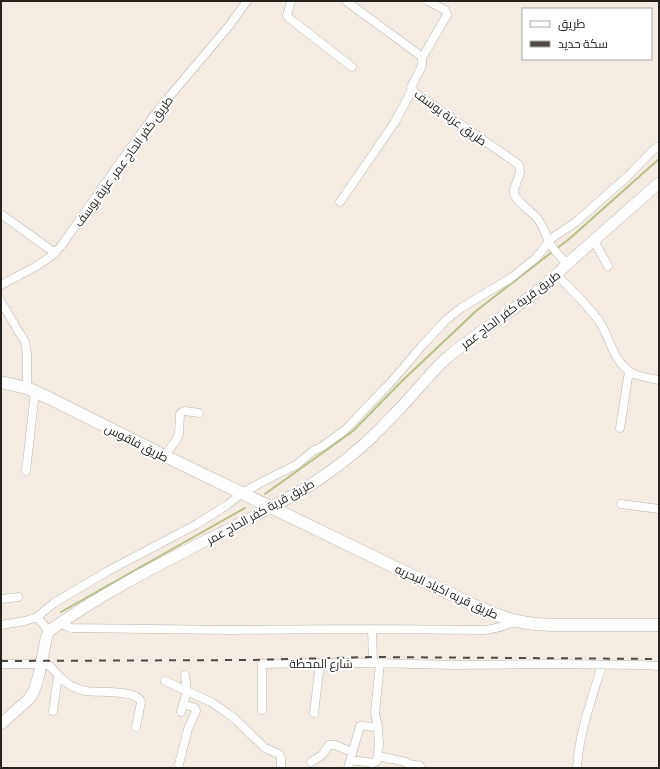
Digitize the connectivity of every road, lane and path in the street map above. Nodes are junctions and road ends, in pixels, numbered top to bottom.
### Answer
1 (247, 1) edge
2 (291, 1) edge
3 (346, 1) edge
4 (428, 1) edge
5 (422, 58) junction
6 (352, 67) dead end
7 (412, 90) junction
8 (659, 146) edge
9 (659, 183) edge
10 (340, 202) dead end
11 (1, 214) edge
12 (594, 241) junction
13 (550, 243) junction
14 (55, 253) junction
15 (565, 262) junction
16 (608, 266) dead end
17 (557, 275) junction
18 (1, 285) edge
19 (1, 302) edge
20 (629, 371) junction
21 (659, 380) edge
22 (1, 382) edge
23 (31, 390) junction
24 (199, 413) dead end
25 (620, 428) dead end
26 (165, 456) junction
27 (26, 471) dead end
28 (242, 493) junction
29 (621, 504) dead end
30 (271, 507) junction
31 (659, 509) edge
32 (18, 597) dead end
33 (1, 600) edge
34 (37, 617) junction
35 (516, 620) junction
36 (61, 623) junction
37 (1, 625) edge
38 (659, 625) edge
39 (372, 629) junction
40 (49, 631) junction
41 (320, 663) junction
42 (376, 663) junction
43 (1, 664) edge
44 (42, 664) junction
45 (602, 665) junction
46 (659, 666) edge
47 (58, 675) junction
48 (185, 675) dead end
49 (165, 681) dead end
50 (187, 691) junction
51 (262, 710) dead end
52 (53, 711) dead end
53 (314, 713) dead end
54 (1, 724) edge
55 (136, 727) dead end
56 (378, 727) junction
57 (352, 752) junction
58 (378, 756) junction
59 (311, 762) dead end
60 (179, 764) dead end
61 (349, 765) edge
62 (410, 766) edge
63 (281, 768) edge
64 (421, 768) edge
65 (577, 768) edge

1 - 14 street, طريق كفر الحاج عمر, عزبة يوسف
2 - 6 street
3 - 5 street
4 - 5 street, طريق عزبة يوسف
5 - 7 street, طريق عزبة يوسف
7 - 10 street
7 - 13 street, طريق عزبة يوسف
8 - 13 street, طريق قرية كفر الحاج عمر
9 - 12 street, طريق قرية كفر الحاج عمر
11 - 14 street
12 - 15 street, طريق قرية كفر الحاج عمر
12 - 16 street
13 - 15 street
13 - 28 street, طريق قرية كفر الحاج عمر
14 - 18 street, طريق كفر الحاج عمر, عزبة يوسف
15 - 17 street, طريق قرية كفر الحاج عمر
17 - 20 street
17 - 30 street, طريق قرية كفر الحاج عمر
19 - 23 street
20 - 21 street
20 - 25 street
22 - 23 main road, طريق فاقوس
23 - 26 main road, طريق فاقوس
23 - 27 street
24 - 26 street
26 - 28 main road, طريق فاقوس
28 - 30 main road, طريق فاقوس
28 - 34 street, طريق قرية كفر الحاج عمر
29 - 31 street
30 - 35 main road, طريق قريه اكياد البحريه
30 - 36 street, طريق قرية كفر الحاج عمر
32 - 33 street
34 - 37 street, طريق قرية كفر الحاج عمر
34 - 40 street
35 - 38 main road, طريق قريه اكياد البحريه
35 - 39 street
36 - 39 street
36 - 40 street, طريق قرية كفر الحاج عمر
39 - 42 street
40 - 44 street
41 - 42 street, شارع المحطة
41 - 51 street, شارع المحطة
41 - 53 street
42 - 45 street, شارع المحطة
42 - 56 street
43 - 44 street
44 - 47 street
44 - 54 street
45 - 46 street, شارع المحطة
45 - 65 street
47 - 52 street
47 - 55 street
48 - 50 street
49 - 50 street
50 - 60 street
50 - 63 street
56 - 57 street
56 - 58 street
57 - 59 street
57 - 61 street
58 - 61 street
58 - 62 street
62 - 64 street

